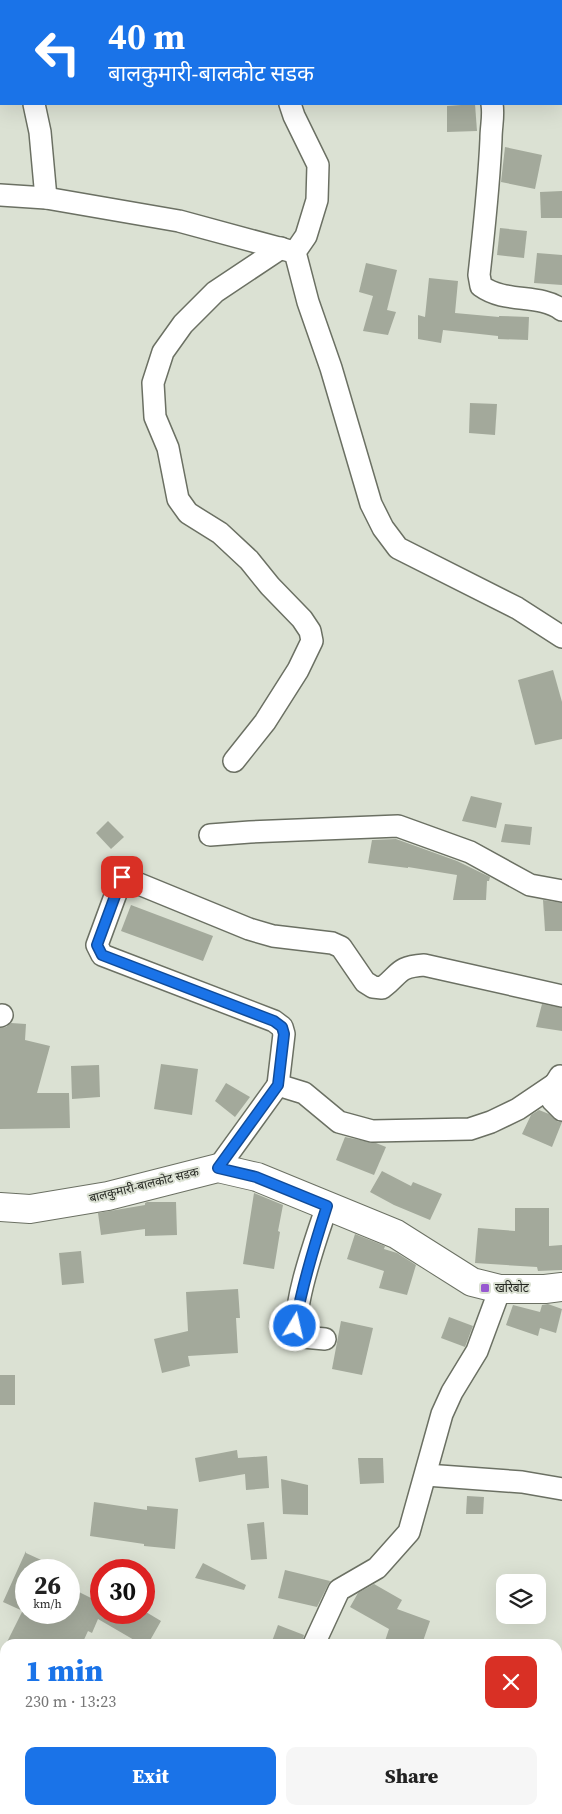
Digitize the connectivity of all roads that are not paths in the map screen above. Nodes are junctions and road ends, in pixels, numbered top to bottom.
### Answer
1 (34, 105) edge
2 (290, 105) edge
3 (492, 105) edge
4 (0, 195) edge
5 (46, 198) junction
6 (288, 250) junction
7 (562, 310) edge
8 (562, 637) edge
9 (234, 761) dead end
10 (210, 836) dead end
11 (562, 891) edge
12 (562, 996) edge
13 (558, 1079) edge
14 (278, 1085) junction
15 (562, 1110) edge
16 (218, 1168) junction
17 (327, 1206) junction
18 (0, 1207) edge
19 (562, 1287) edge
20 (500, 1289) junction
21 (325, 1340) dead end
22 (426, 1475) junction
23 (562, 1489) edge
24 (316, 1639) edge

1 - 5 street
2 - 6 street
3 - 7 street
4 - 5 street
5 - 6 street
6 - 8 street
6 - 9 street
10 - 11 street
12 - 14 street
13 - 14 street
13 - 15 street
14 - 16 street
16 - 17 street, बालकुमारी-बालकोट सडक
16 - 18 street, बालकुमारी-बालकोट सडक
17 - 20 street, बालकुमारी-बालकोट सडक
17 - 21 street
19 - 20 street, बालकुमारी-बालकोट सडक
20 - 22 street
22 - 23 street
22 - 24 street

